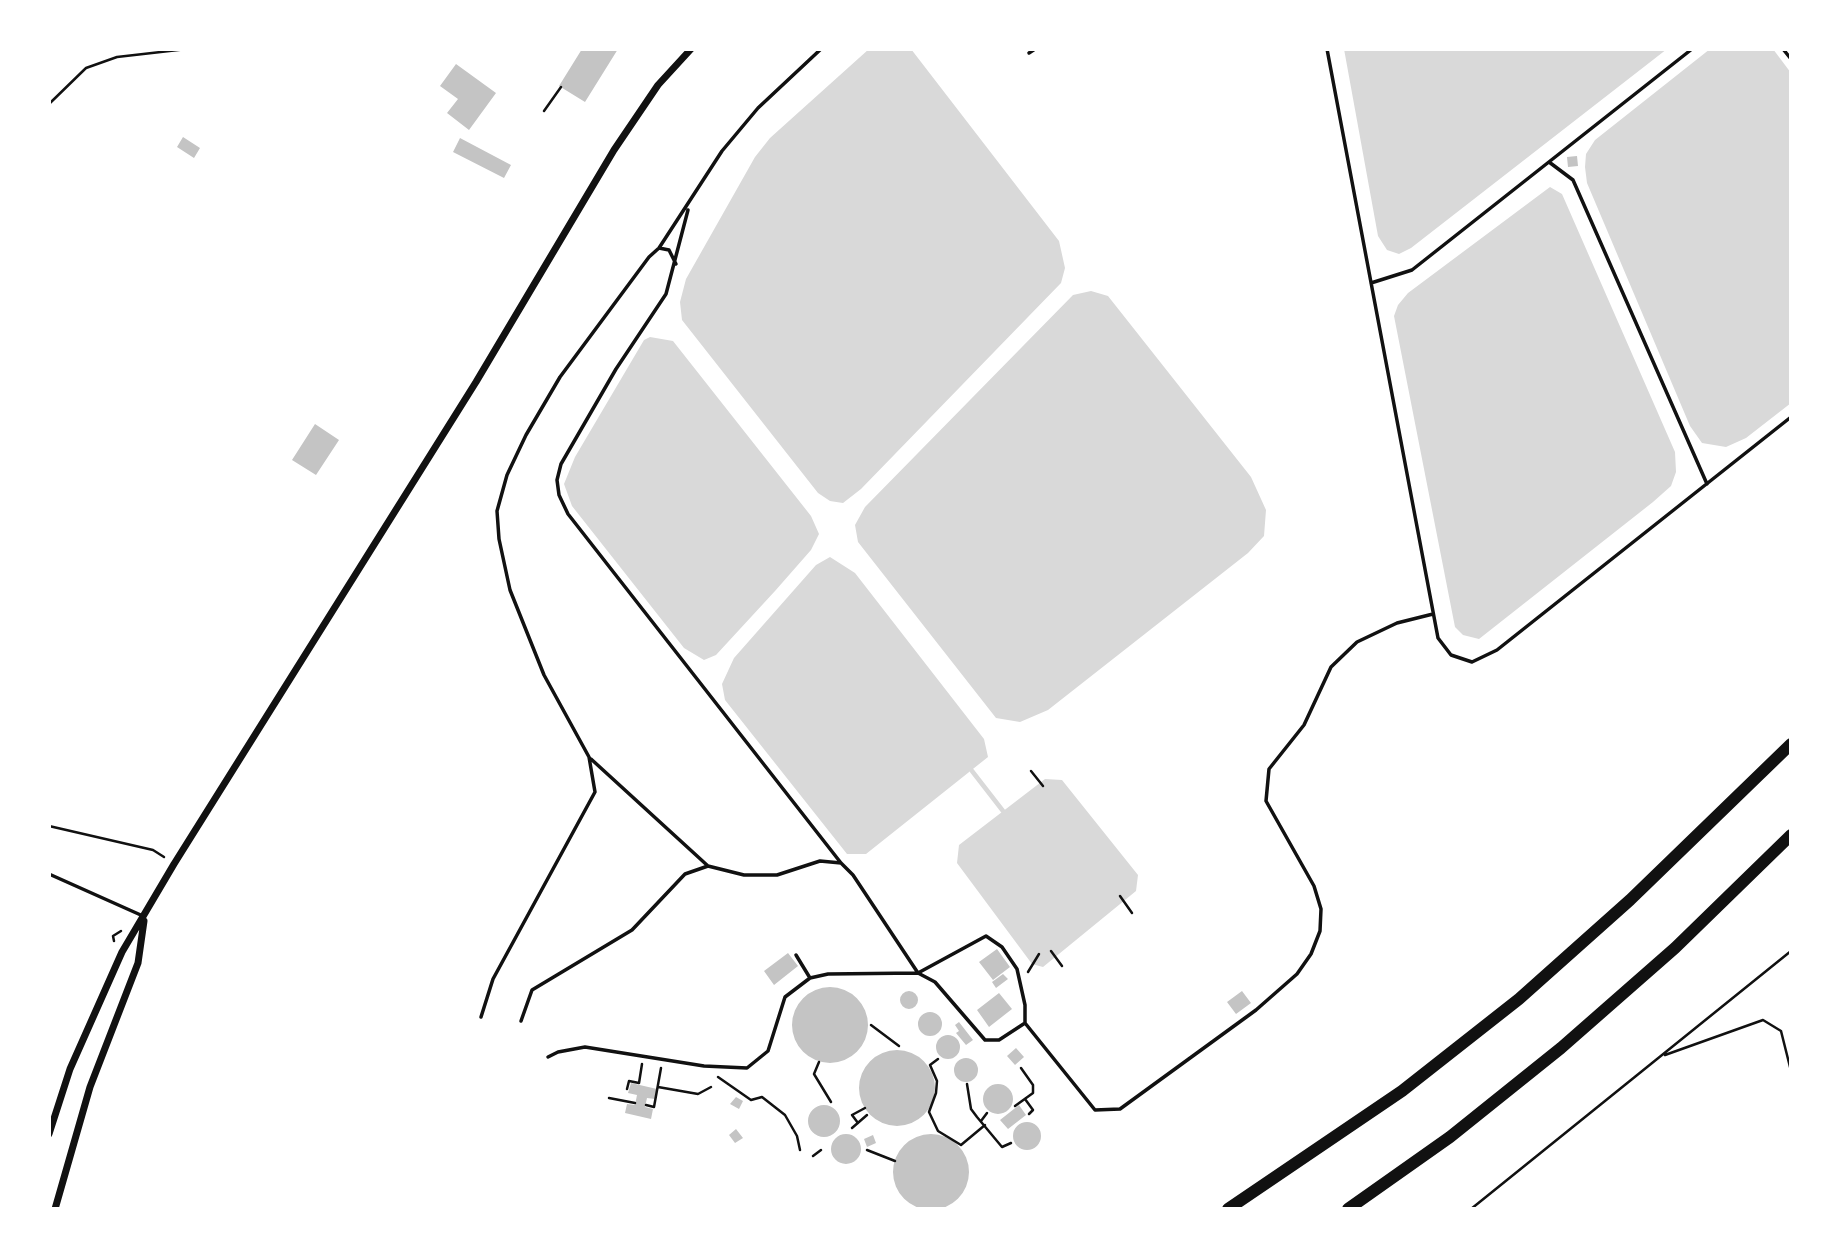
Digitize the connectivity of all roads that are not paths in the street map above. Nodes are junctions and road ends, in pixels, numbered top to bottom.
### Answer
1 (691, 49) edge
2 (821, 49) edge
3 (1035, 49) edge
4 (1328, 49) edge
5 (1692, 49) edge
6 (1783, 49) edge
7 (1029, 53) dead end
8 (1791, 59) edge
9 (1549, 162) junction
10 (690, 205) junction
11 (659, 248) junction
12 (676, 265) junction
13 (1371, 283) junction
14 (1791, 417) edge
15 (1707, 484) junction
16 (1433, 614) junction
17 (1791, 744) edge
18 (589, 757) junction
19 (1791, 835) edge
20 (841, 863) junction
21 (708, 866) junction
22 (49, 874) edge
23 (145, 917) junction
24 (796, 955) dead end
25 (918, 973) junction
26 (810, 978) junction
27 (481, 1017) dead end
28 (521, 1021) dead end
29 (1025, 1023) junction
30 (548, 1057) dead end
31 (49, 1134) edge
32 (59, 1187) junction
33 (49, 1201) edge
34 (55, 1209) edge
35 (1228, 1209) edge
36 (1348, 1209) edge

1 - 23 street
2 - 10 lane
3 - 7 lane
4 - 13 lane
5 - 9 lane
6 - 8 lane
9 - 13 lane
9 - 15 lane
10 - 11 lane
10 - 12 lane
11 - 12 lane
11 - 18 lane
12 - 20 lane
13 - 16 lane
14 - 15 lane
15 - 16 lane
16 - 29 lane
17 - 35 highway
18 - 21 lane
18 - 27 lane
19 - 36 highway
20 - 21 lane
20 - 25 lane
21 - 28 lane
22 - 23 lane
23 - 31 street
23 - 32 street
24 - 26 lane
25 - 26 lane
25 - 29 lane
25 - 29 lane
26 - 30 lane
32 - 33 street
32 - 34 street

